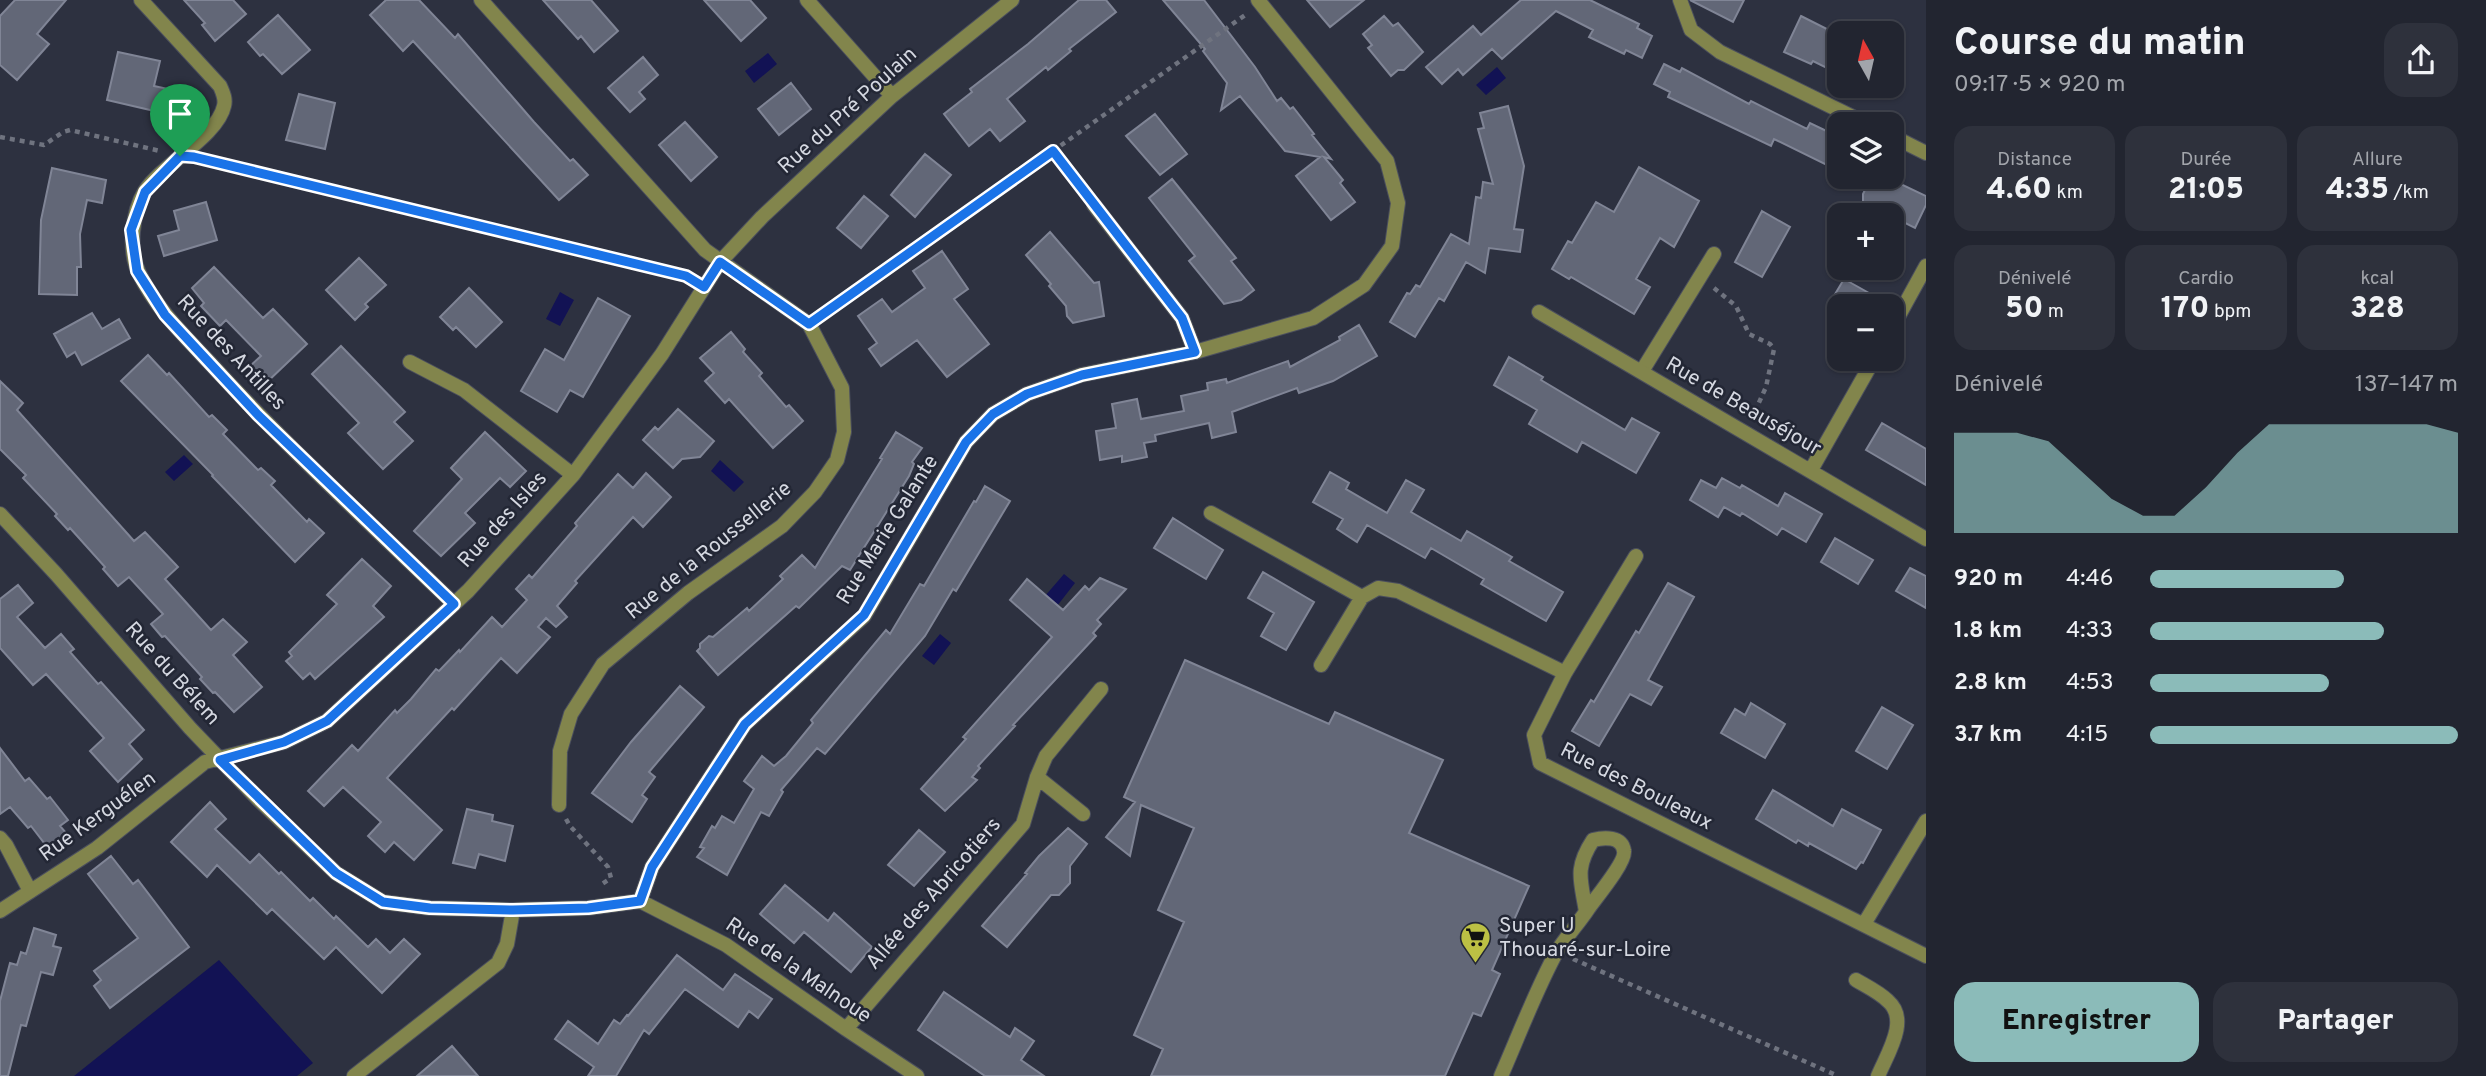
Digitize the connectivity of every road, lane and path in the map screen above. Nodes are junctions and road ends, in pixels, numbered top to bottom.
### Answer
1 (141, 0) edge
2 (481, 0) edge
3 (807, 0) edge
4 (1012, 0) edge
5 (1680, 0) edge
6 (1259, 2) edge
7 (892, 96) junction
8 (1842, 112) edge
9 (0, 137) edge
10 (1904, 142) edge
11 (1053, 151) junction
12 (1926, 153) edge
13 (180, 156) junction
14 (1094, 205) joint
15 (1714, 254) dead end
16 (720, 262) junction
17 (1926, 266) edge
18 (1698, 279) junction
19 (704, 287) junction
20 (1904, 306) edge
21 (1539, 312) dead end
22 (809, 324) junction
23 (1195, 352) junction
24 (410, 362) dead end
25 (1642, 371) junction
26 (1867, 371) edge
27 (1745, 432) junction
28 (1811, 470) junction
29 (573, 475) junction
30 (1211, 513) dead end
31 (0, 514) edge
32 (1926, 539) edge
33 (1636, 556) dead end
34 (1362, 597) junction
35 (454, 604) junction
36 (1321, 665) dead end
37 (1564, 673) junction
38 (1101, 689) dead end
39 (220, 760) junction
40 (1037, 777) junction
41 (559, 805) joint
42 (1083, 814) dead end
43 (1926, 821) edge
44 (0, 838) edge
45 (30, 891) junction
46 (640, 901) junction
47 (588, 908) junction
48 (513, 910) junction
49 (0, 911) edge
50 (1586, 912) junction
51 (1864, 925) junction
52 (1557, 951) junction
53 (1926, 956) edge
54 (1856, 979) dead end
55 (846, 1029) junction
56 (354, 1076) edge
57 (917, 1076) edge
58 (1501, 1076) edge
59 (1838, 1076) edge
60 (1878, 1076) edge

1 - 13 street, Rue des Antilles
2 - 16 street, Rue de la Roussellerie
3 - 7 street
4 - 7 street, Rue du Pré Poulain
5 - 8 street
6 - 11 path
6 - 23 street, Rue Marie Galante
7 - 16 street, Rue du Pré Poulain
9 - 13 path
10 - 12 street
11 - 14 path
11 - 22 path
13 - 19 path
13 - 35 street, Rue des Antilles
14 - 23 street
15 - 18 street
16 - 19 street, Rue des Isles
16 - 22 street, Rue de la Roussellerie
17 - 20 street
18 - 25 street
18 - 27 path
19 - 29 street, Rue des Isles
21 - 25 street, Rue de Beauséjour
22 - 41 street, Rue de la Roussellerie
23 - 46 street, Rue Marie Galante
24 - 29 street
25 - 27 street, Rue de Beauséjour
26 - 28 street
27 - 28 street, Rue de Beauséjour
28 - 32 street, Rue de Beauséjour
29 - 35 street, Rue des Isles
30 - 34 street
31 - 39 street, Rue du Bélem
33 - 37 street, Rue des Bouleaux
34 - 36 street
34 - 37 street
35 - 39 street, Rue des Isles
37 - 51 street, Rue des Bouleaux
38 - 40 street, Allée des Abricotiers
39 - 45 street, Rue Kerguélen
39 - 48 street, Rue du Bélem
40 - 42 street
40 - 55 street, Allée des Abricotiers
41 - 47 path
43 - 51 street
44 - 45 street
45 - 49 street, Rue Kerguélen
46 - 47 street
46 - 55 street, Rue de la Malnoue
47 - 48 street
48 - 56 street
50 - 50 street
50 - 52 street
51 - 53 street, Rue des Bouleaux
52 - 58 street
52 - 59 path
54 - 60 street
55 - 57 street, Rue de la Malnoue

